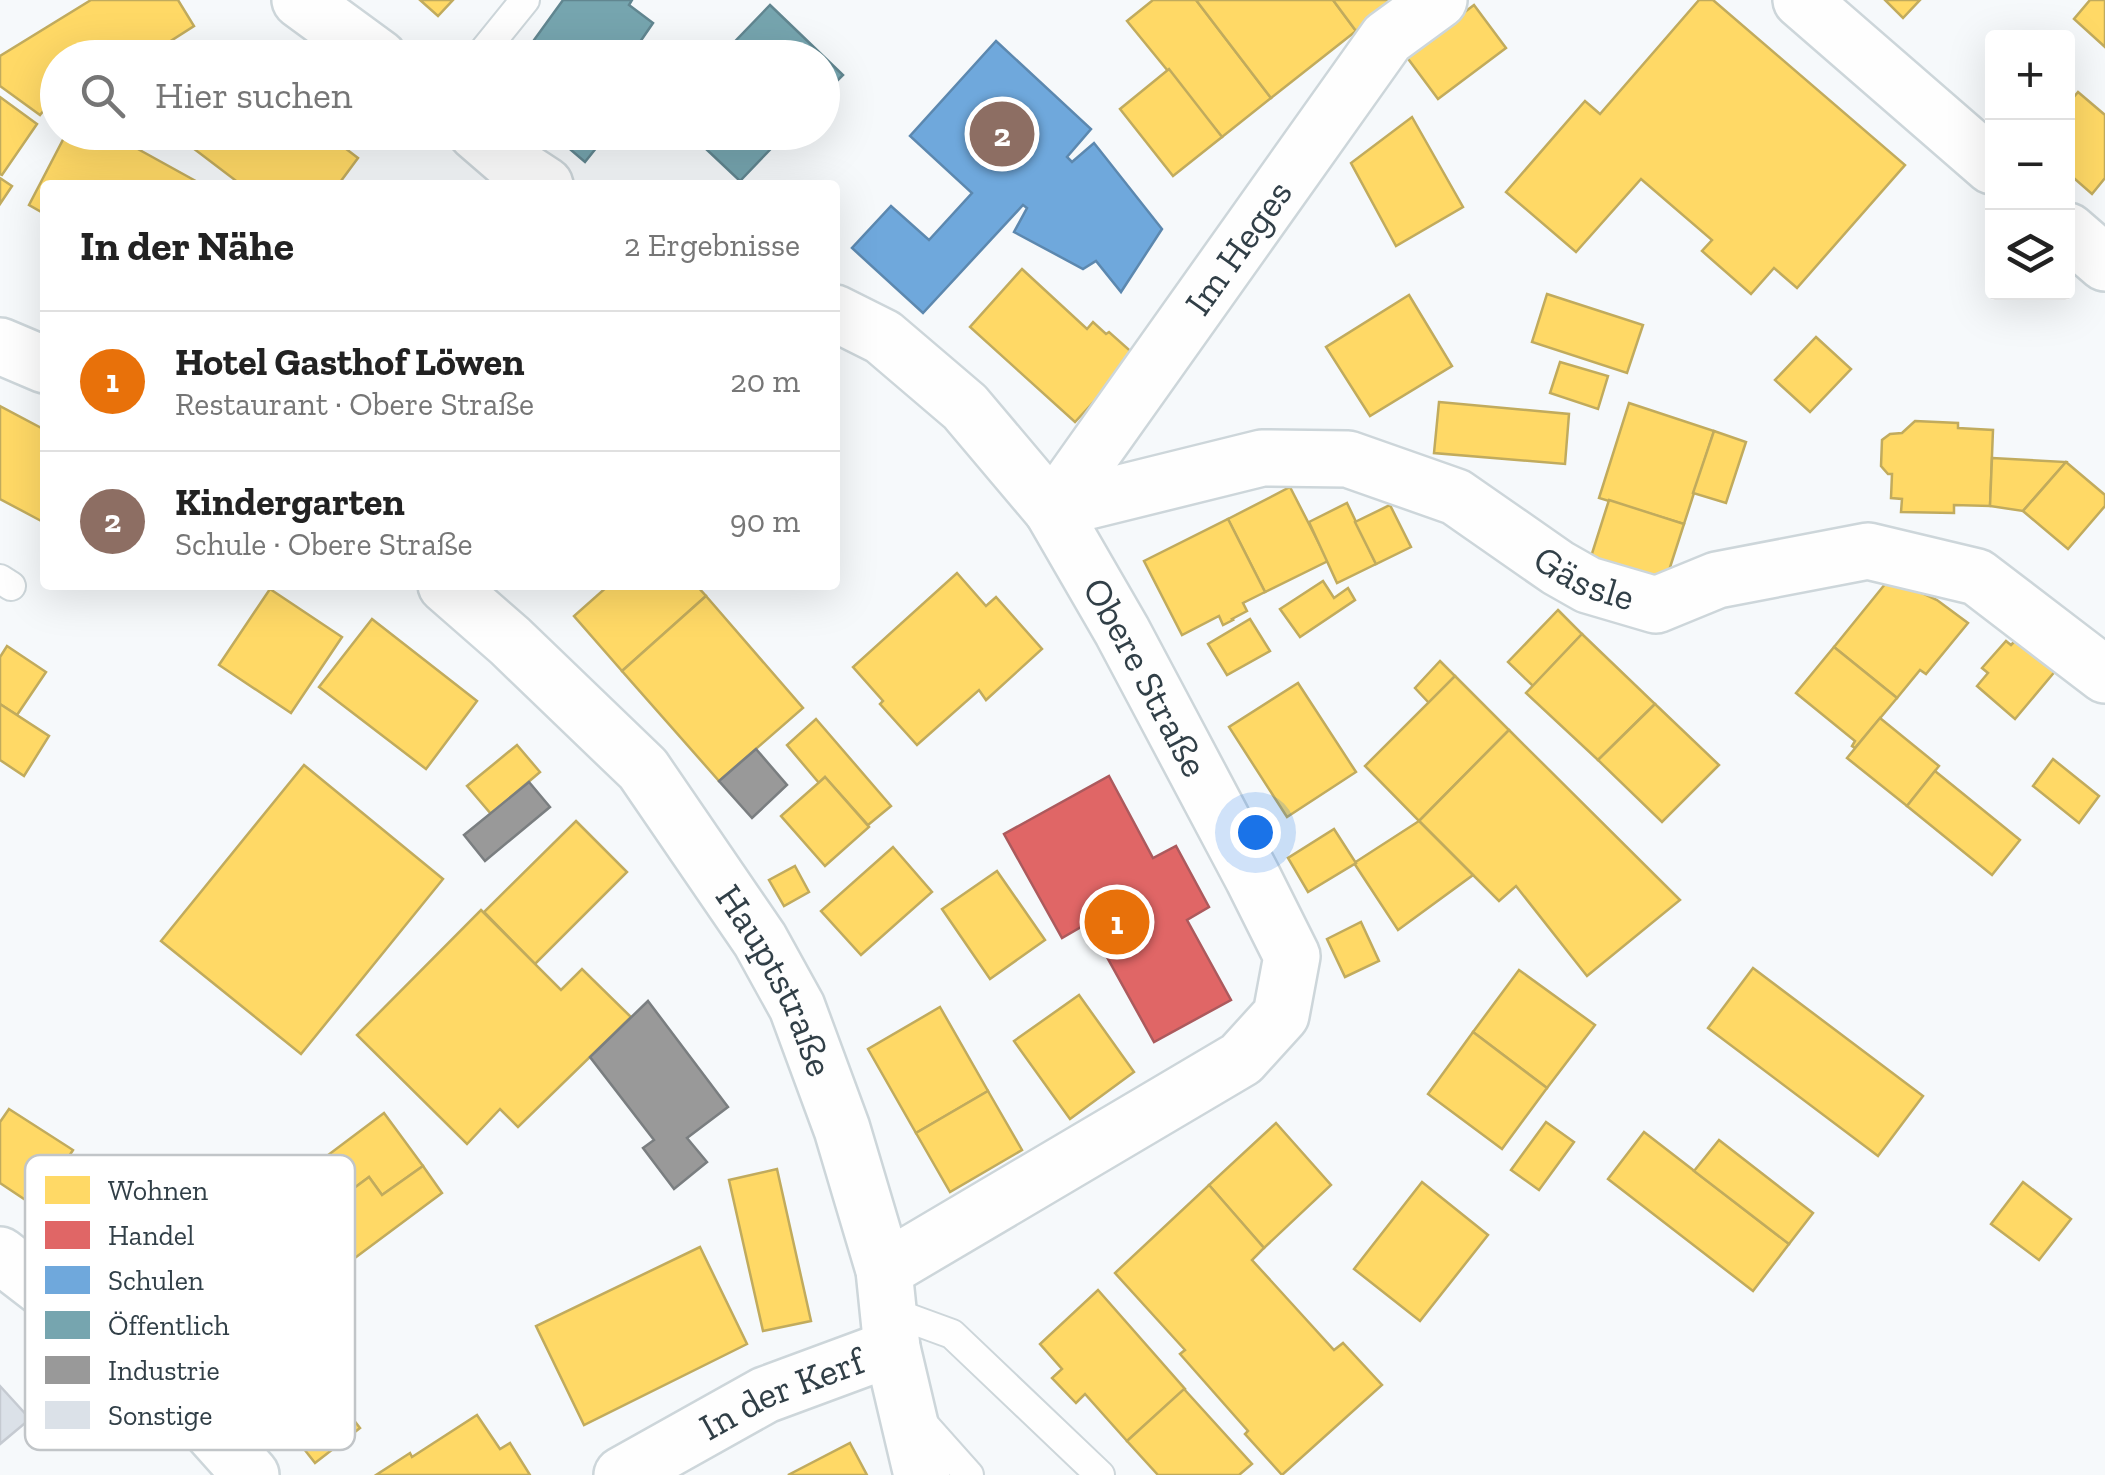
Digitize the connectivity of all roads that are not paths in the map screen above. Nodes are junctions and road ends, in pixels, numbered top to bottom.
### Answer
1 (300, 0) edge
2 (526, 0) edge
3 (1439, 0) edge
4 (1801, 0) edge
5 (355, 40) edge
6 (493, 40) edge
7 (497, 150) edge
8 (1985, 160) edge
9 (537, 180) edge
10 (2075, 237) edge
11 (2105, 263) edge
12 (840, 316) edge
13 (0, 346) edge
14 (40, 363) edge
15 (1052, 510) junction
16 (452, 590) edge
17 (2105, 676) edge
18 (0, 1255) edge
19 (25, 1274) edge
20 (888, 1310) junction
21 (907, 1406) junction
22 (228, 1450) edge
23 (251, 1475) edge
24 (622, 1475) edge
25 (922, 1475) edge
26 (968, 1475) edge
27 (1100, 1475) edge

1 - 5 street
2 - 6 lane
3 - 15 street, Im Heges
4 - 8 street
7 - 9 street
10 - 11 street
12 - 15 street, Obere Straße
13 - 14 street
15 - 17 street, Gässle
15 - 20 street, Obere Straße
16 - 20 street, Hauptstraße
18 - 19 street
20 - 21 street, Hauptstraße
20 - 24 street, In der Kerf
20 - 27 lane
21 - 25 street, Hauptstraße
21 - 26 lane
22 - 23 street

